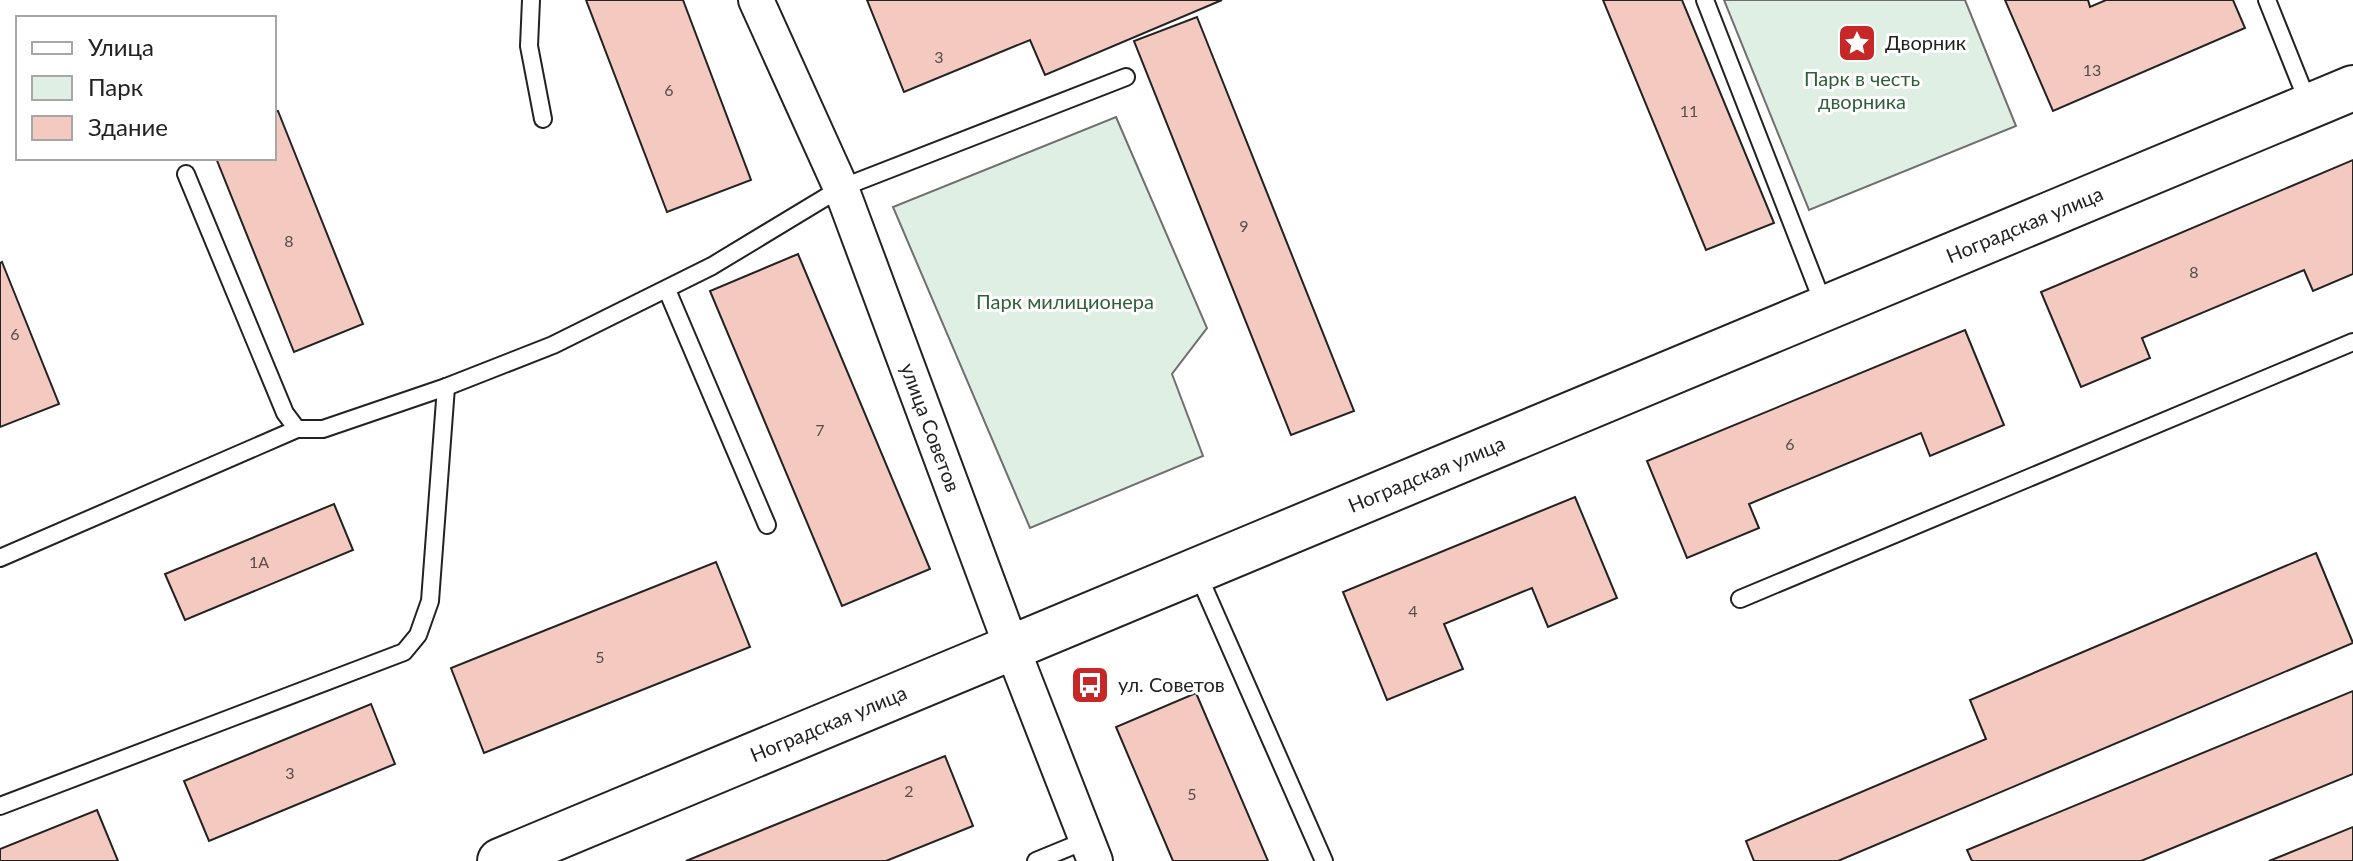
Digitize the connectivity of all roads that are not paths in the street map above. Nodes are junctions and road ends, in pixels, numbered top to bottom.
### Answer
1 (531, 0) edge
2 (756, 0) edge
3 (1705, 0) edge
4 (2267, 0) edge
5 (1126, 77) dead end
6 (2341, 97) edge
7 (543, 119) dead end
8 (186, 174) dead end
9 (841, 188) junction
10 (667, 290) junction
11 (1826, 309) junction
12 (2353, 342) edge
13 (446, 387) junction
14 (297, 429) junction
15 (767, 525) dead end
16 (0, 558) edge
17 (1197, 571) junction
18 (1740, 599) dead end
19 (1012, 648) junction
20 (0, 806) edge
21 (1091, 851) edge
22 (500, 861) edge
23 (1036, 861) edge
24 (1324, 861) edge

1 - 7 lane
2 - 9 street, улица Советов
3 - 11 lane
4 - 6 lane
5 - 9 lane
6 - 11 main road, Ноградская улица
8 - 14 lane
9 - 10 lane
9 - 19 street, улица Советов
10 - 13 lane
10 - 15 lane
11 - 17 main road, Ноградская улица
12 - 18 lane
13 - 14 lane
13 - 20 lane
14 - 16 lane
17 - 19 main road, Ноградская улица
17 - 24 lane
19 - 21 street, улица Советов
19 - 22 main road, Ноградская улица
21 - 23 lane

